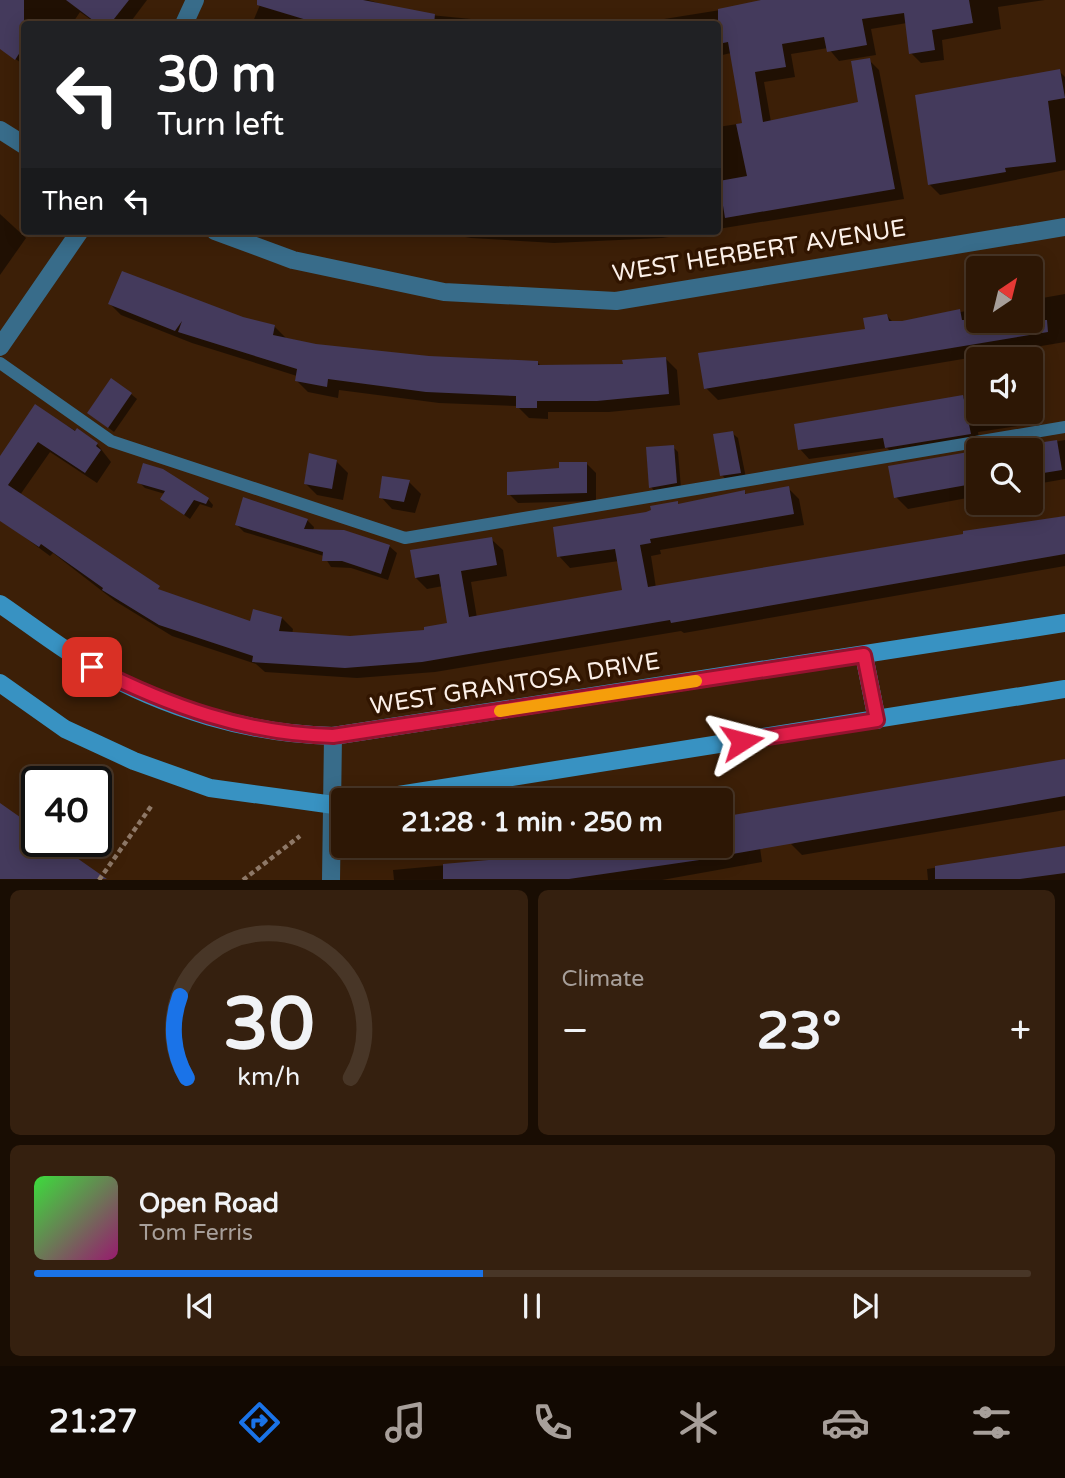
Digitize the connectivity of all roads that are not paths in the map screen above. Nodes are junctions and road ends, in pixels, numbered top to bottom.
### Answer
1 (195, 0) edge
2 (185, 21) edge
3 (0, 130) edge
4 (21, 143) edge
5 (1065, 227) edge
6 (77, 235) edge
7 (226, 235) edge
8 (0, 347) edge
9 (0, 363) edge
10 (1065, 427) edge
11 (0, 604) edge
12 (1065, 623) edge
13 (864, 655) junction
14 (0, 683) edge
15 (1065, 689) edge
16 (877, 720) junction
17 (333, 736) junction
18 (337, 788) edge
19 (444, 788) edge
20 (331, 803) edge
21 (333, 858) edge
22 (331, 880) edge

1 - 2 street
3 - 4 street
5 - 7 street, WEST HERBERT AVENUE
6 - 8 street
9 - 10 lane
11 - 17 street, WEST GRANTOSA DRIVE
12 - 13 street, WEST GRANTOSA DRIVE
13 - 16 street
13 - 17 street, WEST GRANTOSA DRIVE
14 - 20 street
15 - 16 street
16 - 19 street
17 - 18 street
21 - 22 street

